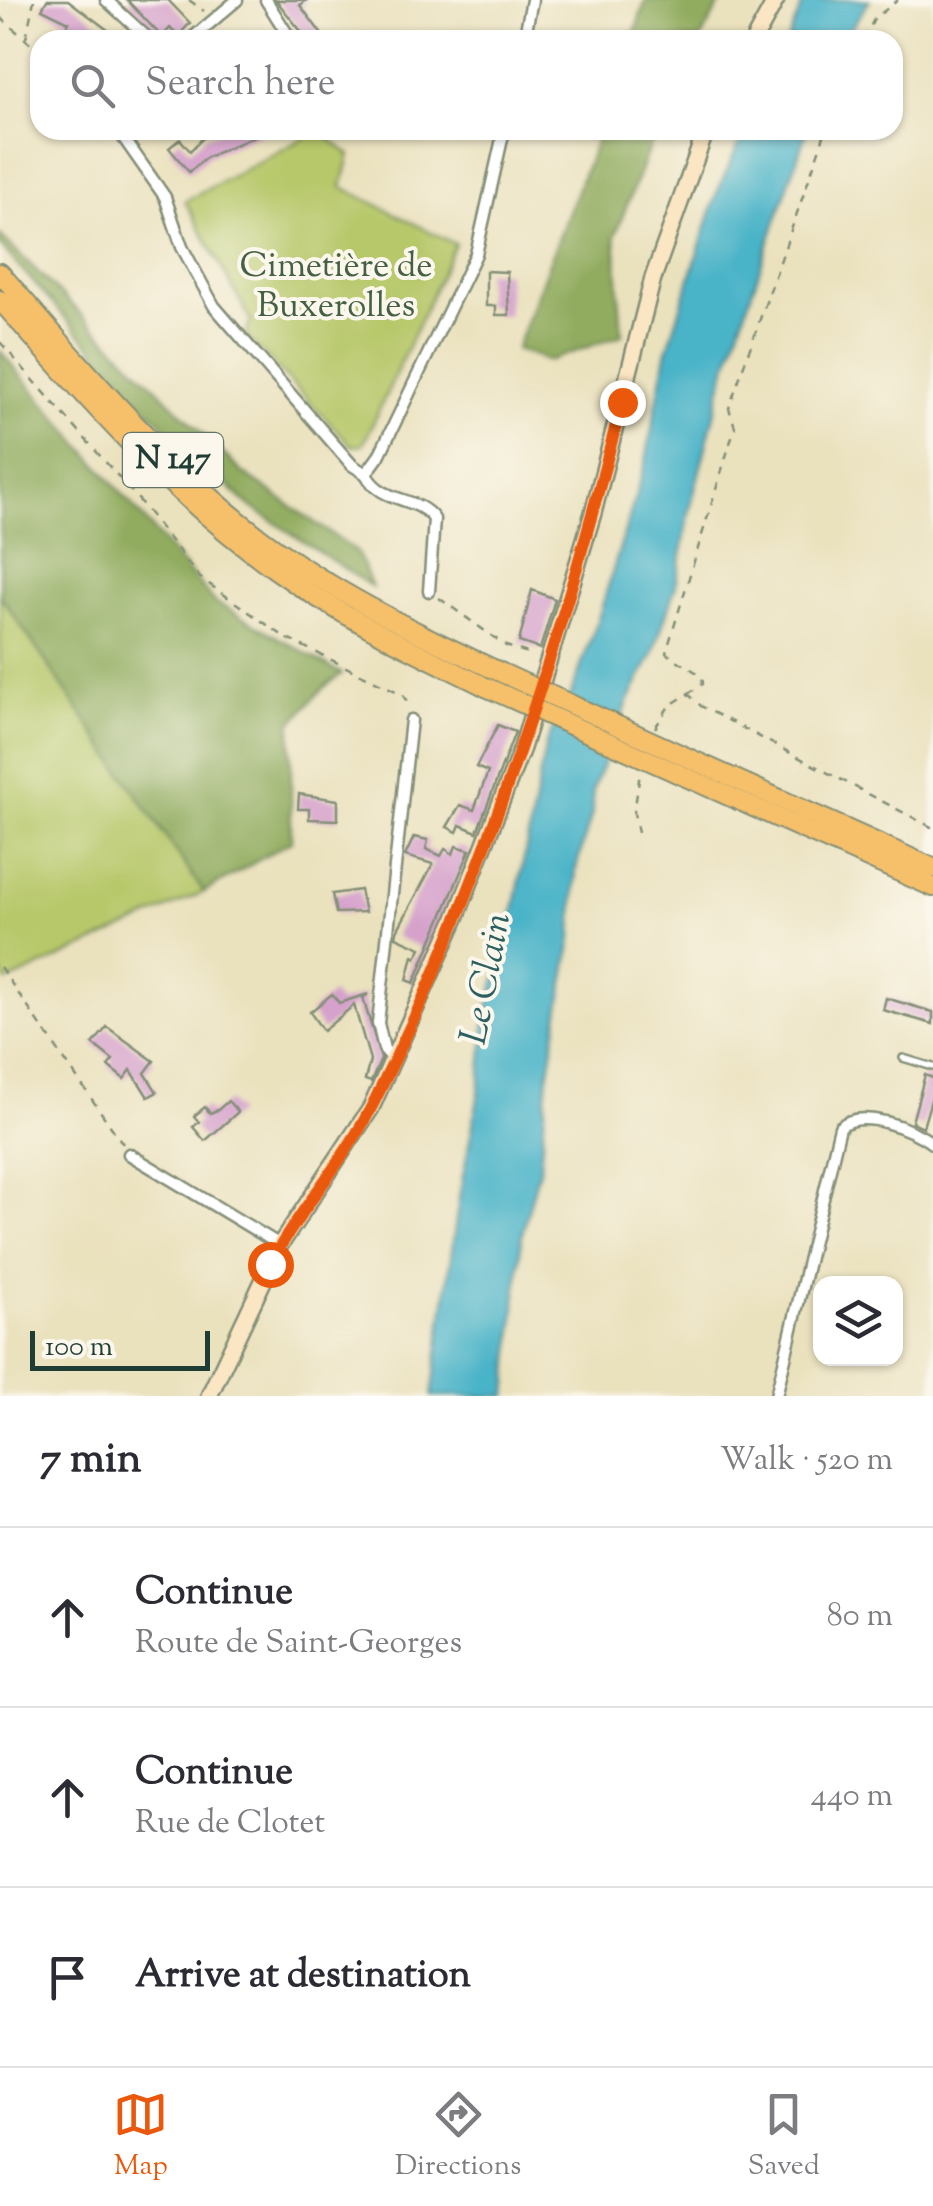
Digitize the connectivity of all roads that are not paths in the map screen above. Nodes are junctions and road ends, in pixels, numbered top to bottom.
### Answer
1 (106, 0) edge
2 (237, 0) edge
3 (266, 0) edge
4 (532, 0) edge
5 (776, 0) edge
6 (139, 30) edge
7 (200, 30) edge
8 (285, 30) edge
9 (526, 30) edge
10 (760, 30) edge
11 (125, 140) edge
12 (502, 140) edge
13 (702, 140) edge
14 (0, 273) edge
15 (0, 300) edge
16 (366, 474) junction
17 (429, 591) road end
18 (488, 678) junction
19 (411, 720) road end
20 (681, 764) junction
21 (933, 868) edge
22 (933, 887) edge
23 (903, 1058) dead end
24 (393, 1059) junction
25 (933, 1067) edge
26 (933, 1144) edge
27 (129, 1154) road end
28 (280, 1244) junction
29 (209, 1396) edge
30 (776, 1396) edge

1 - 6 street
2 - 7 street
3 - 8 street
4 - 9 street
5 - 10 main road
11 - 16 street
12 - 16 street
13 - 24 main road
14 - 18 highway, N 147
15 - 18 highway, N 147
16 - 17 street
18 - 20 highway, N 147, bridge
19 - 24 street
20 - 21 highway, N 147
20 - 22 highway, N 147
23 - 25 lane
24 - 28 main road
26 - 30 street
27 - 28 street
28 - 29 main road

